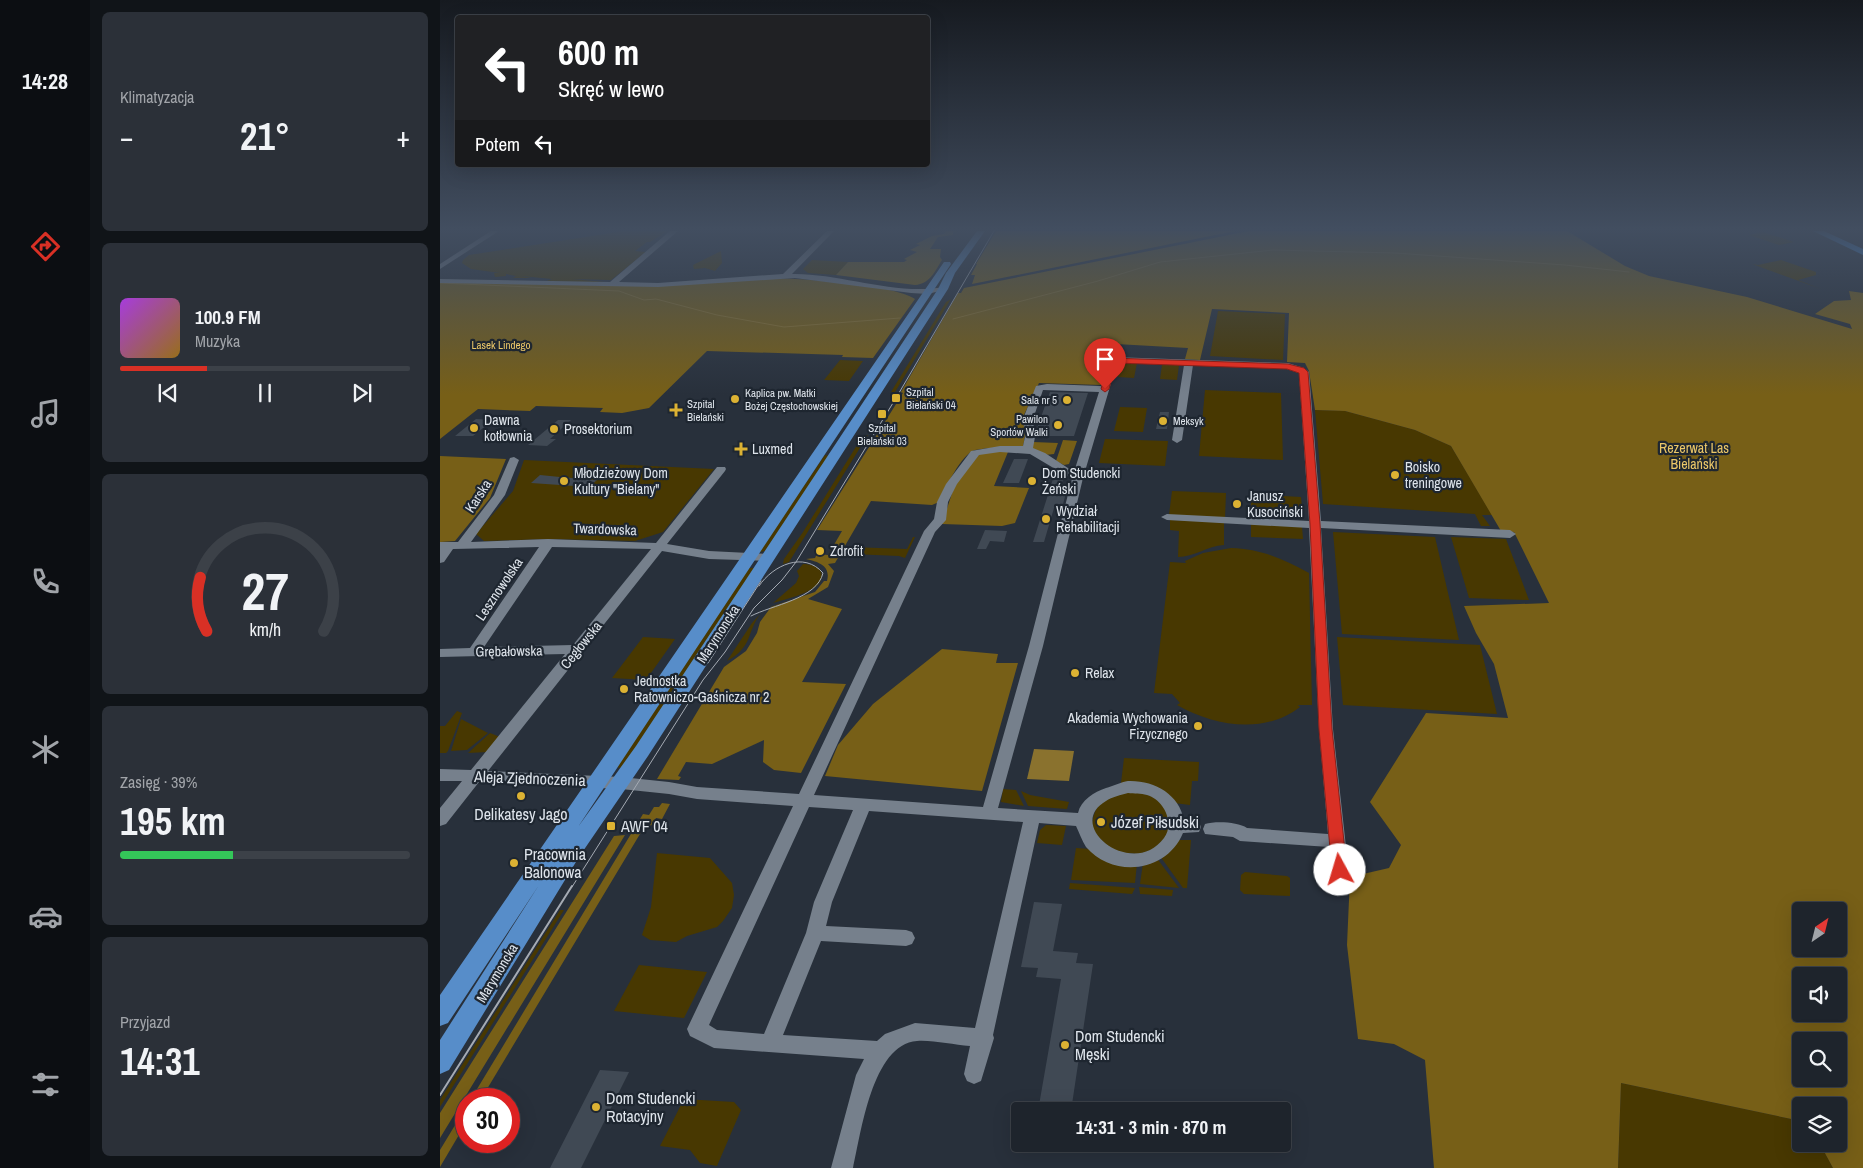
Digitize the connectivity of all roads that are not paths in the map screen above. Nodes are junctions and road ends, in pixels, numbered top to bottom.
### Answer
1 (882, 286) edge
2 (933, 286) edge
3 (945, 286) edge
4 (943, 289) junction
5 (929, 290) junction
6 (1189, 362) junction
7 (1105, 389) junction
8 (863, 404) junction
9 (1177, 440) dead end
10 (1026, 450) junction
11 (819, 452) junction
12 (836, 453) junction
13 (514, 460) dead end
14 (721, 469) dead end
15 (1078, 478) junction
16 (1167, 518) dead end
17 (1315, 524) junction
18 (1510, 534) dead end
19 (548, 543) junction
20 (451, 545) edge
21 (661, 546) junction
22 (748, 557) junction
23 (768, 558) junction
24 (440, 559) edge
25 (578, 649) junction
26 (475, 651) junction
27 (440, 653) edge
28 (440, 775) edge
29 (476, 775) junction
30 (599, 780) junction
31 (620, 783) junction
32 (802, 804) junction
33 (864, 804) junction
34 (989, 813) junction
35 (1033, 816) junction
36 (440, 820) edge
37 (1084, 820) junction
38 (1177, 826) junction
39 (1193, 828) dead end
40 (1211, 829) dead end
41 (1337, 841) junction
42 (1341, 884) dead end
43 (815, 933) junction
44 (906, 938) dead end
45 (440, 1015) edge
46 (984, 1038) junction
47 (770, 1043) junction
48 (880, 1051) junction
49 (440, 1062) edge
50 (974, 1074) dead end
51 (842, 1168) edge

1 - 5 street
2 - 5 main road, Marymoncka
3 - 4 main road, Marymoncka
4 - 5 street
4 - 8 main road, Marymoncka
5 - 8 main road, Marymoncka
6 - 7 street
6 - 9 street
6 - 17 street
7 - 10 street
7 - 15 street
8 - 11 main road, Marymoncka
8 - 12 main road, Marymoncka
10 - 15 street
10 - 32 street
11 - 12 main road
11 - 22 main road, Marymoncka
12 - 23 main road, Marymoncka
13 - 20 street, Karska
14 - 21 street, Cegłowska
15 - 34 street
16 - 17 street
17 - 18 street
17 - 41 street
19 - 20 street, Twardowska
19 - 21 street, Twardowska
19 - 26 street, Lesznowolska
20 - 24 street, Karska
21 - 22 street, Twardowska
21 - 25 street, Cegłowska
22 - 23 street, Twardowska
22 - 30 main road, Marymoncka
23 - 31 main road, Marymoncka
25 - 26 street, Grębałowska
25 - 29 street, Cegłowska
26 - 27 street, Grębałowska
28 - 29 street, Aleja Zjednoczenia
29 - 30 street, Aleja Zjednoczenia
29 - 36 street, Cegłowska
30 - 31 street, Aleja Zjednoczenia
30 - 45 main road, Marymoncka
31 - 32 street, Aleja Zjednoczenia
31 - 49 main road, Marymoncka
32 - 33 street, Aleja Zjednoczenia
32 - 47 street
33 - 34 street, Aleja Zjednoczenia
33 - 43 street
34 - 35 street, Aleja Zjednoczenia
35 - 37 street, Aleja Zjednoczenia
35 - 46 street
37 - 38 street
37 - 38 street
38 - 39 street
40 - 41 street
41 - 42 street
43 - 44 street
43 - 47 street
46 - 48 street
46 - 50 street
47 - 48 street
48 - 51 street

